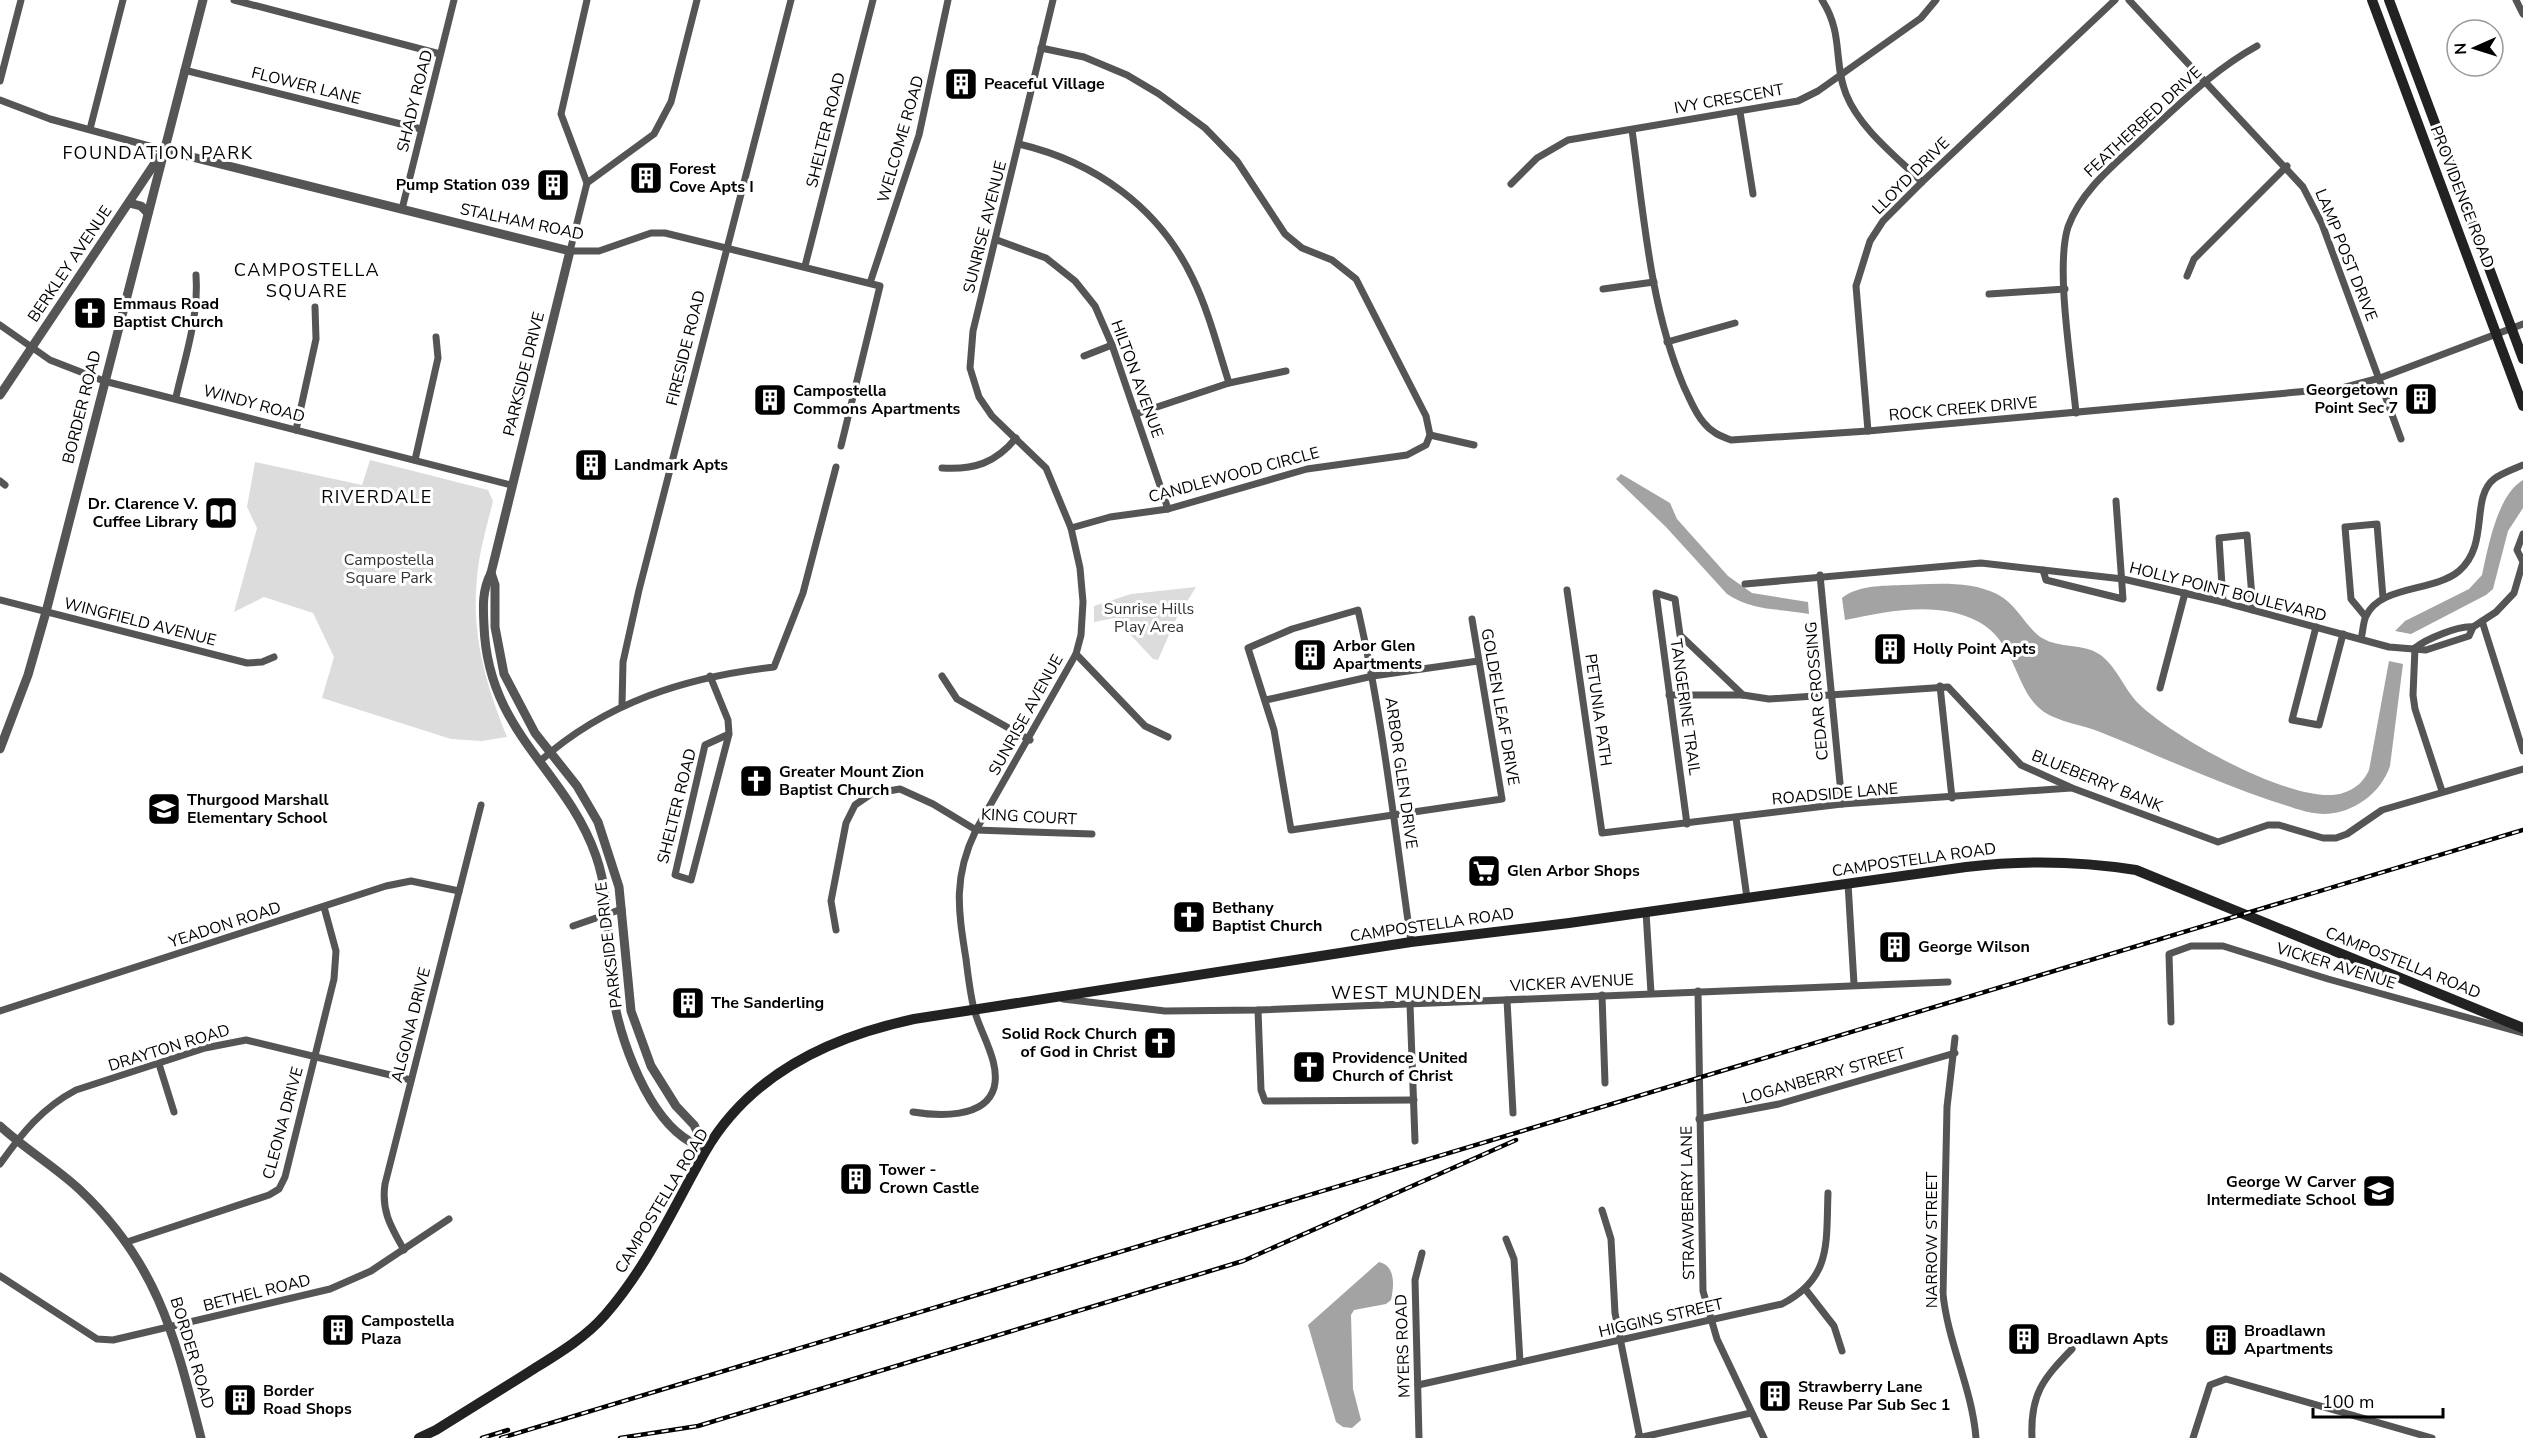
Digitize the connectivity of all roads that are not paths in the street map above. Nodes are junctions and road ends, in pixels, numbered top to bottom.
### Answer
1 (21, 0) edge
2 (123, 0) edge
3 (203, 0) edge
4 (234, 0) edge
5 (454, 0) edge
6 (587, 0) edge
7 (697, 0) edge
8 (791, 0) edge
9 (873, 0) edge
10 (948, 0) edge
11 (1053, 0) edge
12 (1822, 0) edge
13 (1936, 0) edge
14 (2115, 0) edge
15 (2129, 0) edge
16 (2372, 0) edge
17 (2389, 0) edge
18 (2516, 0) edge
19 (2523, 14) edge
20 (2257, 46) dead end
21 (1041, 48) junction
22 (440, 54) junction
23 (184, 70) junction
24 (1842, 71) junction
25 (0, 81) edge
26 (2205, 81) junction
27 (0, 100) edge
28 (1740, 112) junction
29 (90, 129) junction
30 (421, 129) junction
31 (1632, 130) junction
32 (1018, 144) junction
33 (164, 150) junction
34 (2287, 166) junction
35 (1922, 182) junction
36 (587, 183) junction
37 (1511, 184) dead end
38 (1753, 194) dead end
39 (129, 203) junction
40 (402, 209) junction
41 (148, 213) junction
42 (997, 240) junction
43 (726, 246) junction
44 (570, 251) junction
45 (805, 266) junction
46 (196, 275) dead end
47 (2187, 276) dead end
48 (1654, 282) junction
49 (870, 283) junction
50 (1603, 289) dead end
51 (2065, 289) junction
52 (1989, 294) dead end
53 (315, 307) dead end
54 (1735, 323) dead end
55 (2523, 324) edge
56 (0, 325) edge
57 (2512, 328) junction
58 (2497, 333) junction
59 (436, 337) dead end
60 (1667, 342) junction
61 (1112, 345) junction
62 (32, 348) junction
63 (1084, 356) dead end
64 (2523, 359) edge
65 (1286, 371) dead end
66 (2380, 378) junction
67 (104, 381) junction
68 (1229, 383) junction
69 (0, 395) edge
70 (176, 397) junction
71 (2523, 406) edge
72 (2076, 413) junction
73 (1136, 414) junction
74 (296, 430) junction
75 (1868, 431) junction
76 (1430, 435) junction
77 (1016, 438) junction
78 (2401, 439) dead end
79 (1474, 445) dead end
80 (841, 446) dead end
81 (415, 460) junction
82 (2523, 465) edge
83 (836, 467) dead end
84 (942, 468) dead end
85 (511, 485) junction
86 (2116, 501) dead end
87 (1168, 509) junction
88 (1071, 528) junction
89 (2523, 534) edge
90 (2523, 562) edge
91 (2043, 570) junction
92 (491, 573) junction
93 (1820, 576) junction
94 (2123, 579) junction
95 (1745, 584) dead end
96 (1567, 590) dead end
97 (2185, 593) junction
98 (2383, 597) junction
99 (0, 600) edge
100 (2223, 602) junction
101 (2253, 610) junction
102 (46, 612) junction
103 (2365, 616) junction
104 (1472, 619) dead end
105 (2482, 621) junction
106 (2316, 627) junction
107 (2343, 634) junction
108 (2361, 639) junction
109 (2415, 648) junction
110 (1076, 654) junction
111 (274, 657) dead end
112 (1478, 661) junction
113 (710, 676) junction
114 (942, 676) dead end
115 (1373, 676) junction
116 (1940, 686) junction
117 (2160, 688) dead end
118 (1669, 695) junction
119 (1743, 695) junction
120 (1830, 696) junction
121 (1266, 700) junction
122 (622, 705) junction
123 (729, 734) junction
124 (1168, 737) dead end
125 (1030, 740) junction
126 (0, 749) edge
127 (2523, 751) edge
128 (550, 752) junction
129 (539, 762) junction
130 (2523, 769) edge
131 (2072, 788) junction
132 (2442, 791) junction
133 (1952, 798) junction
134 (1842, 804) junction
135 (481, 805) dead end
136 (1393, 816) junction
137 (1736, 818) junction
138 (1687, 824) junction
139 (976, 830) junction
140 (1602, 833) joint
141 (1092, 834) dead end
142 (1848, 884) junction
143 (459, 891) junction
144 (1747, 898) junction
145 (324, 907) junction
146 (622, 909) junction
147 (608, 912) junction
148 (1647, 912) junction
149 (573, 926) dead end
150 (836, 930) dead end
151 (1411, 942) junction
152 (1948, 982) dead end
153 (1854, 984) junction
154 (1698, 991) junction
155 (1651, 993) junction
156 (1602, 995) junction
157 (1055, 998) junction
158 (1507, 1000) junction
159 (1410, 1004) junction
160 (974, 1009) junction
161 (1258, 1010) junction
162 (0, 1011) edge
163 (2171, 1022) dead end
164 (2523, 1028) edge
165 (2523, 1034) edge
166 (1955, 1038) dead end
167 (1955, 1053) junction
168 (315, 1056) junction
169 (159, 1064) junction
170 (411, 1080) junction
171 (1605, 1083) dead end
172 (1414, 1100) junction
173 (174, 1112) dead end
174 (913, 1112) dead end
175 (1514, 1113) dead end
176 (1700, 1119) junction
177 (0, 1126) edge
178 (16, 1141) junction
179 (1415, 1141) dead end
180 (706, 1150) junction
181 (0, 1164) edge
182 (1828, 1192) dead end
183 (1602, 1210) dead end
184 (449, 1220) dead end
185 (1506, 1239) dead end
186 (127, 1242) junction
187 (404, 1250) junction
188 (1422, 1253) dead end
189 (0, 1276) edge
190 (1806, 1290) junction
191 (1710, 1321) junction
192 (171, 1328) junction
193 (1620, 1342) junction
194 (2072, 1349) dead end
195 (1842, 1350) dead end
196 (1520, 1362) junction
197 (1418, 1385) junction
198 (1750, 1413) junction
199 (201, 1438) edge
200 (419, 1438) edge
201 (1419, 1438) edge
202 (1639, 1438) edge
203 (1764, 1438) edge
204 (1976, 1438) edge
205 (2032, 1438) edge
206 (2193, 1438) edge
207 (2432, 1438) edge

1 - 25 street
2 - 29 street
3 - 23 street, BORDER ROAD
4 - 22 street
5 - 22 street, SHADY ROAD
6 - 36 street
7 - 36 street
8 - 43 street, FIRESIDE ROAD
9 - 45 street, SHELTER ROAD
10 - 49 street, WELCOME ROAD
11 - 21 street, SUNRISE AVENUE
12 - 24 street
13 - 24 street, IVY CRESCENT
14 - 35 street, LLOYD DRIVE
15 - 26 street, LAMP POST DRIVE
16 - 58 main road, PROVIDENCE ROAD
17 - 57 main road, PROVIDENCE ROAD
18 - 19 street
20 - 26 street, FEATHERBED DRIVE
21 - 32 street, SUNRISE AVENUE
21 - 76 street
22 - 30 street, SHADY ROAD
23 - 30 street, FLOWER LANE
23 - 33 street, BORDER ROAD
24 - 28 street, IVY CRESCENT
24 - 35 street
26 - 34 street, LAMP POST DRIVE
26 - 51 street, FEATHERBED DRIVE
27 - 29 street, STALHAM ROAD
28 - 31 street, IVY CRESCENT
28 - 38 street
29 - 33 street, STALHAM ROAD
30 - 40 street, SHADY ROAD
31 - 37 street, IVY CRESCENT
31 - 48 street, ROCK CREEK DRIVE
32 - 42 street, SUNRISE AVENUE
32 - 68 street
33 - 39 street, BERKLEY AVENUE
33 - 40 street, STALHAM ROAD
33 - 41 street, BORDER ROAD
34 - 47 street
34 - 66 street, LAMP POST DRIVE
35 - 75 street, LLOYD DRIVE
36 - 44 street, PARKSIDE DRIVE
39 - 41 street
39 - 62 street, BERKLEY AVENUE
40 - 44 street, STALHAM ROAD
41 - 67 street, BORDER ROAD
42 - 61 street, HILTON AVENUE
42 - 77 street, SUNRISE AVENUE
43 - 44 street, STALHAM ROAD
43 - 45 street, STALHAM ROAD
43 - 122 street, FIRESIDE ROAD
44 - 85 street, PARKSIDE DRIVE
45 - 49 street, STALHAM ROAD
46 - 70 street
48 - 50 street
48 - 60 street, ROCK CREEK DRIVE
49 - 80 street
51 - 52 street
51 - 72 street, FEATHERBED DRIVE
53 - 74 street
54 - 60 street
55 - 57 street, ROCK CREEK DRIVE
56 - 62 street, WINDY ROAD
57 - 58 street, ROCK CREEK DRIVE
57 - 64 main road, PROVIDENCE ROAD
58 - 66 street, ROCK CREEK DRIVE
58 - 71 main road, PROVIDENCE ROAD
59 - 81 street
60 - 75 street, ROCK CREEK DRIVE
61 - 63 street
61 - 73 street, HILTON AVENUE
62 - 67 street, WINDY ROAD
62 - 69 street, BERKLEY AVENUE
65 - 68 street
66 - 72 street, ROCK CREEK DRIVE
66 - 78 street, LAMP POST DRIVE
67 - 70 street, WINDY ROAD
67 - 102 street, BORDER ROAD
68 - 73 street
70 - 74 street, WINDY ROAD
72 - 75 street, ROCK CREEK DRIVE
73 - 87 street, HILTON AVENUE
74 - 81 street, WINDY ROAD
76 - 79 street
76 - 87 street, CANDLEWOOD CIRCLE
77 - 84 street
77 - 88 street, SUNRISE AVENUE
81 - 85 street, WINDY ROAD
82 - 98 street
83 - 113 street
85 - 92 street, PARKSIDE DRIVE
86 - 94 street
87 - 88 street, CANDLEWOOD CIRCLE
88 - 110 street, SUNRISE AVENUE
89 - 90 street
90 - 105 street
91 - 93 street, HOLLY POINT BOULEVARD
91 - 94 street, HOLLY POINT BOULEVARD
91 - 94 street
92 - 128 street, PARKSIDE DRIVE
92 - 129 street, PARKSIDE DRIVE
93 - 95 street, HOLLY POINT BOULEVARD
93 - 120 street, CEDAR CROSSING
94 - 97 street, HOLLY POINT BOULEVARD
96 - 140 street, PETUNIA PATH
97 - 100 street, HOLLY POINT BOULEVARD
97 - 117 street
98 - 103 street
98 - 103 street
99 - 102 street, WINGFIELD AVENUE
100 - 101 street, HOLLY POINT BOULEVARD
100 - 101 street
101 - 106 street, HOLLY POINT BOULEVARD
102 - 111 street, WINGFIELD AVENUE
102 - 126 street, BORDER ROAD
103 - 108 street
104 - 112 street, GOLDEN LEAF DRIVE
105 - 109 street
105 - 127 street
106 - 107 street, HOLLY POINT BOULEVARD
106 - 107 street
107 - 108 street, HOLLY POINT BOULEVARD
108 - 109 street, HOLLY POINT BOULEVARD
109 - 132 street
110 - 124 street
110 - 125 street, SUNRISE AVENUE
112 - 115 street
112 - 136 street, GOLDEN LEAF DRIVE
113 - 122 street
113 - 123 street, SHELTER ROAD
114 - 125 street
115 - 121 street
115 - 121 street, ARBOR GLEN DRIVE
115 - 136 street, ARBOR GLEN DRIVE
116 - 120 street
116 - 131 street, BLUEBERRY BANK
116 - 133 street
118 - 119 street
118 - 119 street, TANGERINE TRAIL
118 - 138 street, TANGERINE TRAIL
119 - 120 street
120 - 134 street, CEDAR CROSSING
121 - 136 street
122 - 128 street
123 - 123 street, SHELTER ROAD
125 - 139 street, SUNRISE AVENUE
128 - 129 street
128 - 146 street, PARKSIDE DRIVE
129 - 147 street, PARKSIDE DRIVE
130 - 132 street
131 - 132 street, BLUEBERRY BANK
131 - 133 street, ROADSIDE LANE
133 - 134 street, ROADSIDE LANE
134 - 137 street, ROADSIDE LANE
135 - 143 street, ALGONA DRIVE
136 - 151 street, ARBOR GLEN DRIVE
137 - 138 street, ROADSIDE LANE
137 - 144 street
138 - 140 street, ROADSIDE LANE
139 - 141 street, KING COURT
139 - 150 street, KING COURT
139 - 160 street, SUNRISE AVENUE
142 - 144 main road, CAMPOSTELLA ROAD
142 - 153 street
142 - 164 main road, CAMPOSTELLA ROAD
143 - 145 street, YEADON ROAD
143 - 170 street, ALGONA DRIVE
144 - 148 main road, CAMPOSTELLA ROAD
145 - 162 street, YEADON ROAD
145 - 168 street, CLEONA DRIVE
146 - 147 street
146 - 180 street, PARKSIDE DRIVE
147 - 149 street
147 - 180 street, PARKSIDE DRIVE
148 - 151 main road, CAMPOSTELLA ROAD
148 - 155 street
151 - 157 main road, CAMPOSTELLA ROAD
152 - 153 street, VICKER AVENUE
153 - 154 street, VICKER AVENUE
154 - 155 street, VICKER AVENUE
154 - 176 street, STRAWBERRY LANE
155 - 156 street, VICKER AVENUE
156 - 158 street, VICKER AVENUE
156 - 171 street
157 - 160 main road, CAMPOSTELLA ROAD
157 - 161 street, VICKER AVENUE
158 - 159 street, VICKER AVENUE
158 - 175 street
159 - 161 street, VICKER AVENUE
159 - 172 street
160 - 174 street, SUNRISE AVENUE
160 - 180 main road, CAMPOSTELLA ROAD
161 - 172 street
163 - 165 street, VICKER AVENUE
166 - 167 street, NARROW STREET
167 - 176 street, LOGANBERRY STREET
167 - 204 street, NARROW STREET
168 - 169 street, DRAYTON ROAD
168 - 170 street, DRAYTON ROAD
168 - 186 street, CLEONA DRIVE
169 - 173 street
169 - 178 street, DRAYTON ROAD
170 - 187 street, ALGONA DRIVE
172 - 179 street
176 - 191 street, STRAWBERRY LANE
177 - 178 street, BORDER ROAD
178 - 181 street, DRAYTON ROAD
178 - 186 street, BORDER ROAD
180 - 200 main road, CAMPOSTELLA ROAD
182 - 190 street
183 - 193 street
184 - 187 street, BETHEL ROAD
185 - 196 street
186 - 192 street, BORDER ROAD
187 - 192 street, BETHEL ROAD
188 - 197 street, MYERS ROAD
189 - 192 street, BETHEL ROAD
190 - 191 street, HIGGINS STREET
190 - 195 street
191 - 193 street, HIGGINS STREET
191 - 198 street, STRAWBERRY LANE
192 - 199 street, BORDER ROAD
193 - 196 street, HIGGINS STREET
193 - 202 street
194 - 205 street
196 - 197 street, HIGGINS STREET
197 - 201 street, MYERS ROAD
198 - 202 street
198 - 203 street, STRAWBERRY LANE
206 - 207 street

